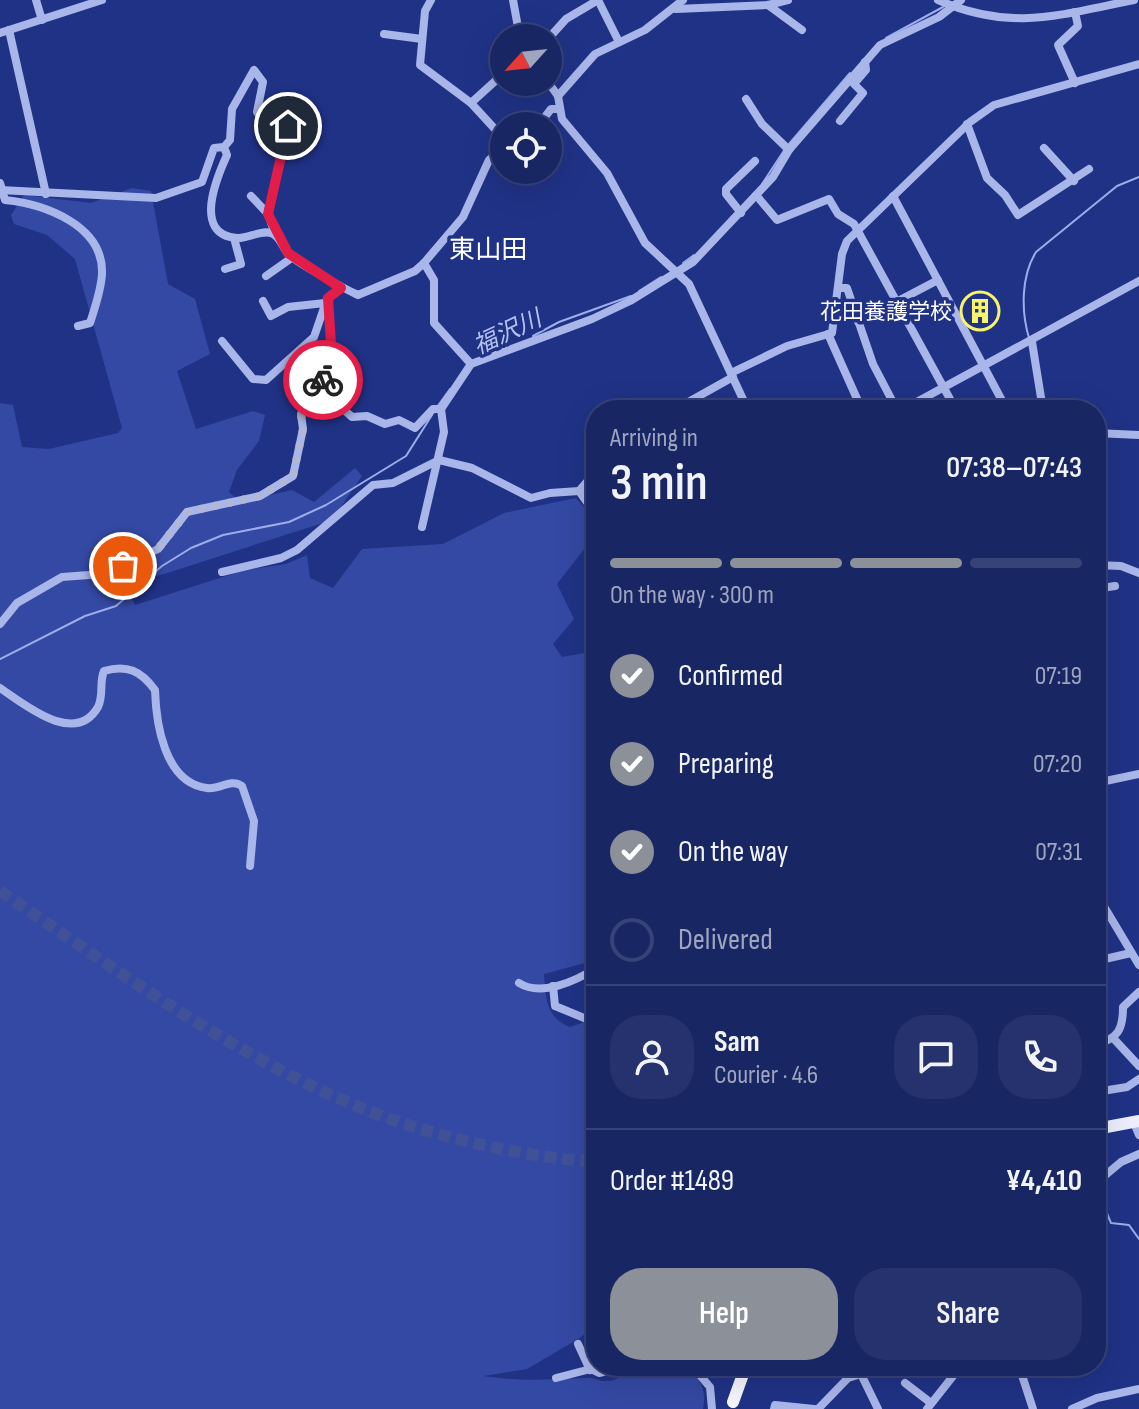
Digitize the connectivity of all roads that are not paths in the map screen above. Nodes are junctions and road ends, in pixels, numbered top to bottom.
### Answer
1 (36, 0) edge
2 (431, 0) edge
3 (513, 0) edge
4 (683, 0) edge
5 (788, 0) edge
6 (961, 0) edge
7 (1134, 0) edge
8 (96, 1) edge
9 (946, 4) edge
10 (768, 5) junction
11 (676, 9) junction
12 (1075, 12) junction
13 (42, 20) junction
14 (517, 24) edge
15 (562, 24) edge
16 (802, 30) dead end
17 (5, 32) edge
18 (384, 34) dead end
19 (422, 39) junction
20 (619, 42) junction
21 (865, 61) junction
22 (1137, 65) edge
23 (1139, 76) edge
24 (1075, 83) junction
25 (490, 86) edge
26 (562, 91) edge
27 (558, 96) edge
28 (746, 99) dead end
29 (471, 103) junction
30 (559, 109) junction
31 (549, 112) edge
32 (840, 121) dead end
33 (490, 124) edge
34 (967, 124) junction
35 (288, 126) junction
36 (313, 131) dead end
37 (224, 147) junction
38 (1044, 148) dead end
39 (789, 150) junction
40 (490, 159) edge
41 (755, 161) dead end
42 (1089, 169) dead end
43 (1074, 181) junction
44 (1, 188) edge
45 (46, 194) junction
46 (756, 195) junction
47 (251, 196) dead end
48 (893, 196) junction
49 (741, 213) junction
50 (268, 214) junction
51 (857, 231) junction
52 (276, 235) junction
53 (234, 238) junction
54 (293, 257) junction
55 (424, 263) junction
56 (225, 269) dead end
57 (675, 273) junction
58 (266, 276) dead end
59 (938, 280) junction
60 (1139, 281) edge
61 (341, 288) junction
62 (840, 288) junction
63 (898, 300) junction
64 (263, 301) dead end
65 (326, 301) junction
66 (858, 322) junction
67 (78, 326) dead end
68 (828, 334) junction
69 (222, 341) dead end
70 (1032, 342) junction
71 (471, 364) junction
72 (984, 367) junction
73 (732, 375) junction
74 (319, 387) junction
75 (944, 388) junction
76 (691, 400) edge
77 (743, 400) edge
78 (858, 400) edge
79 (893, 400) edge
80 (919, 400) edge
81 (951, 400) edge
82 (1002, 400) edge
83 (1041, 400) edge
84 (441, 409) junction
85 (1106, 430) edge
86 (1139, 435) edge
87 (439, 460) junction
88 (586, 483) edge
89 (579, 491) junction
90 (586, 499) edge
91 (422, 527) dead end
92 (1106, 565) edge
93 (222, 572) dead end
94 (1139, 573) edge
95 (1115, 586) dead end
96 (1106, 587) edge
97 (0, 624) edge
98 (0, 688) edge
99 (1139, 774) edge
100 (1106, 781) edge
101 (250, 866) dead end
102 (1106, 910) edge
103 (1131, 953) junction
104 (1106, 959) edge
105 (1139, 965) edge
106 (586, 975) edge
107 (519, 983) dead end
108 (553, 986) junction
109 (1139, 992) edge
110 (586, 1019) edge
111 (1114, 1039) junction
112 (1106, 1042) edge
113 (1139, 1066) edge
114 (1139, 1079) edge
115 (1106, 1090) edge
116 (1137, 1126) edge
117 (1106, 1128) edge
118 (1139, 1154) edge
119 (1106, 1175) edge
120 (578, 1344) dead end
121 (586, 1360) edge
122 (586, 1371) edge
123 (701, 1376) edge
124 (742, 1376) edge
125 (851, 1376) edge
126 (862, 1376) edge
127 (953, 1376) edge
128 (1022, 1376) edge
129 (556, 1378) dead end
130 (905, 1383) dead end
131 (1139, 1389) edge
132 (733, 1402) dead end
133 (929, 1406) edge
134 (712, 1409) edge
135 (774, 1409) edge
136 (816, 1409) edge
137 (878, 1409) edge
138 (1033, 1409) edge
139 (1072, 1409) edge

1 - 13 street
2 - 19 street
3 - 14 street
4 - 11 street
5 - 10 street
6 - 9 street
7 - 12 street
8 - 13 street
9 - 12 street
9 - 21 street
10 - 11 street
10 - 16 street
11 - 20 street
12 - 24 street
13 - 17 street
15 - 20 street
17 - 45 street
18 - 19 street
19 - 29 street
20 - 26 street
21 - 32 street
21 - 39 street
22 - 23 street
22 - 24 street
24 - 34 street
25 - 29 street
27 - 30 street
28 - 39 street
29 - 33 street
30 - 31 street
30 - 57 street
34 - 43 street
34 - 48 street
35 - 36 street
35 - 37 street
35 - 50 street
37 - 45 street
37 - 53 street
38 - 43 street
39 - 46 street
40 - 55 street
41 - 49 street
42 - 43 street
44 - 45 street
44 - 67 street
46 - 49 street
46 - 51 street
47 - 50 street
48 - 51 street
48 - 59 street
49 - 57 street
50 - 52 street
51 - 62 street
51 - 63 street
52 - 53 street
52 - 54 street
53 - 56 street
54 - 58 street
54 - 61 street
55 - 61 street
55 - 71 street
57 - 71 street
57 - 73 street
59 - 63 street
59 - 72 street
60 - 70 street
61 - 65 street
62 - 66 street
62 - 68 street
63 - 66 street
63 - 75 street
64 - 65 street
65 - 69 street
65 - 74 street
66 - 79 street
68 - 73 street
68 - 78 street
70 - 72 street
70 - 83 street
71 - 84 street
72 - 75 street
72 - 82 street
73 - 76 street
73 - 77 street
74 - 84 street
74 - 97 street
75 - 80 street
75 - 81 street
84 - 87 street
85 - 86 street
87 - 89 street
87 - 91 street
87 - 93 street
88 - 89 street
89 - 90 street
92 - 94 street
95 - 96 street
98 - 101 street
99 - 100 street
102 - 103 street
103 - 104 street
103 - 105 street
106 - 108 street
107 - 108 street
108 - 110 street
109 - 111 street
111 - 112 street
111 - 113 street
114 - 115 street
116 - 117 main road
118 - 119 street
120 - 121 street
122 - 129 street
123 - 134 street
124 - 132 highway
125 - 136 street
126 - 137 street
127 - 133 street
128 - 138 street
130 - 133 street
131 - 139 street
135 - 136 street

